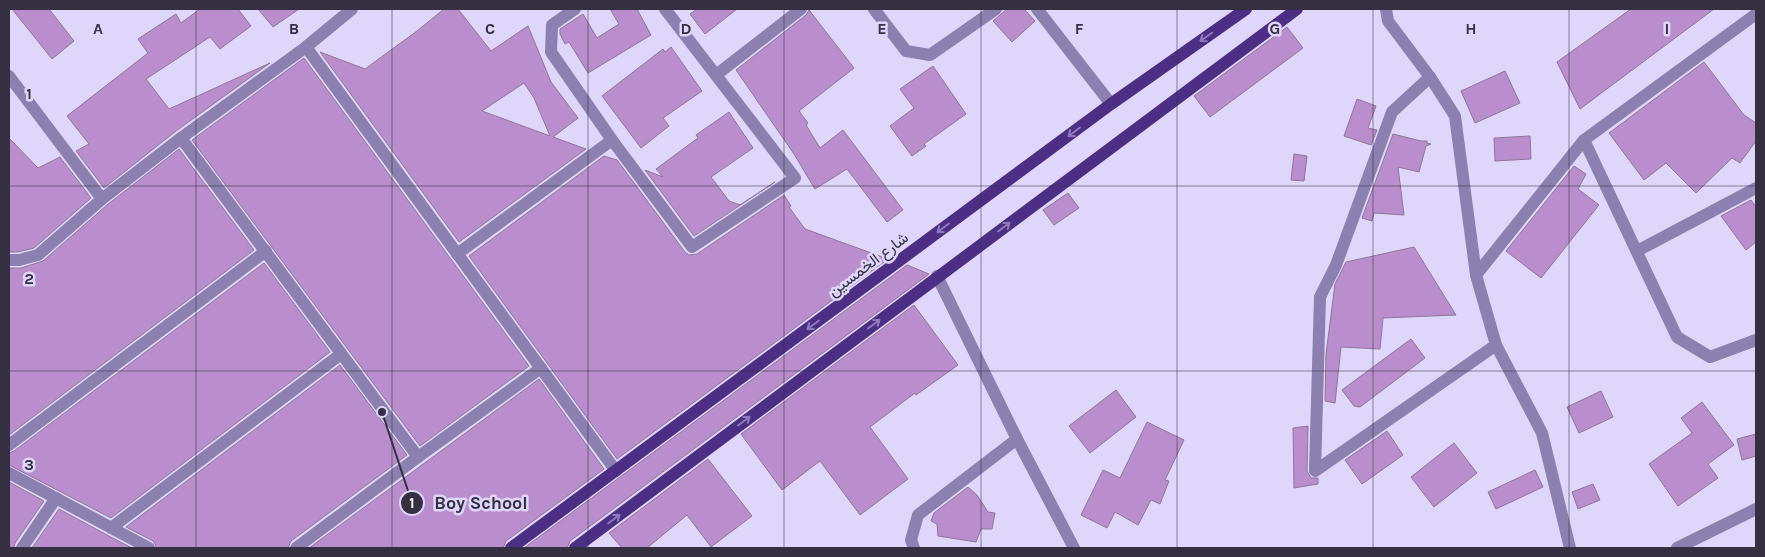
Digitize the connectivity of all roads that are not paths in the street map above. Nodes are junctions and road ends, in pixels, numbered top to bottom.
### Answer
1 (352, 9) edge
2 (575, 9) edge
3 (665, 9) edge
4 (801, 9) edge
5 (874, 9) edge
6 (996, 9) edge
7 (1037, 9) edge
8 (1246, 9) edge
9 (1298, 9) edge
10 (1386, 9) edge
11 (1756, 14) edge
12 (306, 47) junction
13 (716, 75) junction
14 (9, 76) edge
15 (1430, 77) junction
16 (1111, 104) junction
17 (181, 138) junction
18 (612, 140) junction
19 (1584, 140) junction
20 (1756, 188) edge
21 (102, 199) junction
22 (266, 251) junction
23 (1637, 251) junction
24 (458, 254) junction
25 (9, 260) edge
26 (937, 276) junction
27 (1476, 276) junction
28 (1756, 340) edge
29 (1496, 344) junction
30 (342, 354) junction
31 (541, 368) junction
32 (1017, 439) junction
33 (9, 445) edge
34 (418, 457) junction
35 (616, 471) junction
36 (9, 473) edge
37 (56, 498) junction
38 (1756, 509) edge
39 (111, 528) junction
40 (22, 548) edge
41 (149, 548) edge
42 (296, 548) edge
43 (511, 548) edge
44 (575, 548) edge
45 (914, 548) edge
46 (1074, 548) edge
47 (1570, 548) edge
48 (1677, 548) edge

1 - 12 street
2 - 18 street
3 - 13 street
4 - 13 street
5 - 6 street
7 - 16 street
8 -> 16 main road, شارع الخمسين
26 -> 9 main road
10 - 15 street
11 - 19 street
12 - 17 street
12 - 24 street
13 - 18 street
14 - 21 street
15 - 27 street
15 - 29 street
16 -> 35 main road, شارع الخمسين
17 - 21 street
17 - 22 street
18 - 24 street
19 - 23 street
19 - 27 street
20 - 23 street
21 - 25 street
22 - 30 street
22 - 33 street
23 - 28 street
24 - 31 street
26 - 32 street
44 -> 26 main road
27 - 29 street
29 - 47 street
30 - 34 street
30 - 39 street
31 - 34 street
31 - 35 street
32 - 45 street
32 - 46 street
34 - 42 street
35 - 43 main road, شارع الخمسين
36 - 37 street
37 - 39 street
37 - 40 street
38 - 48 street
39 - 41 street

